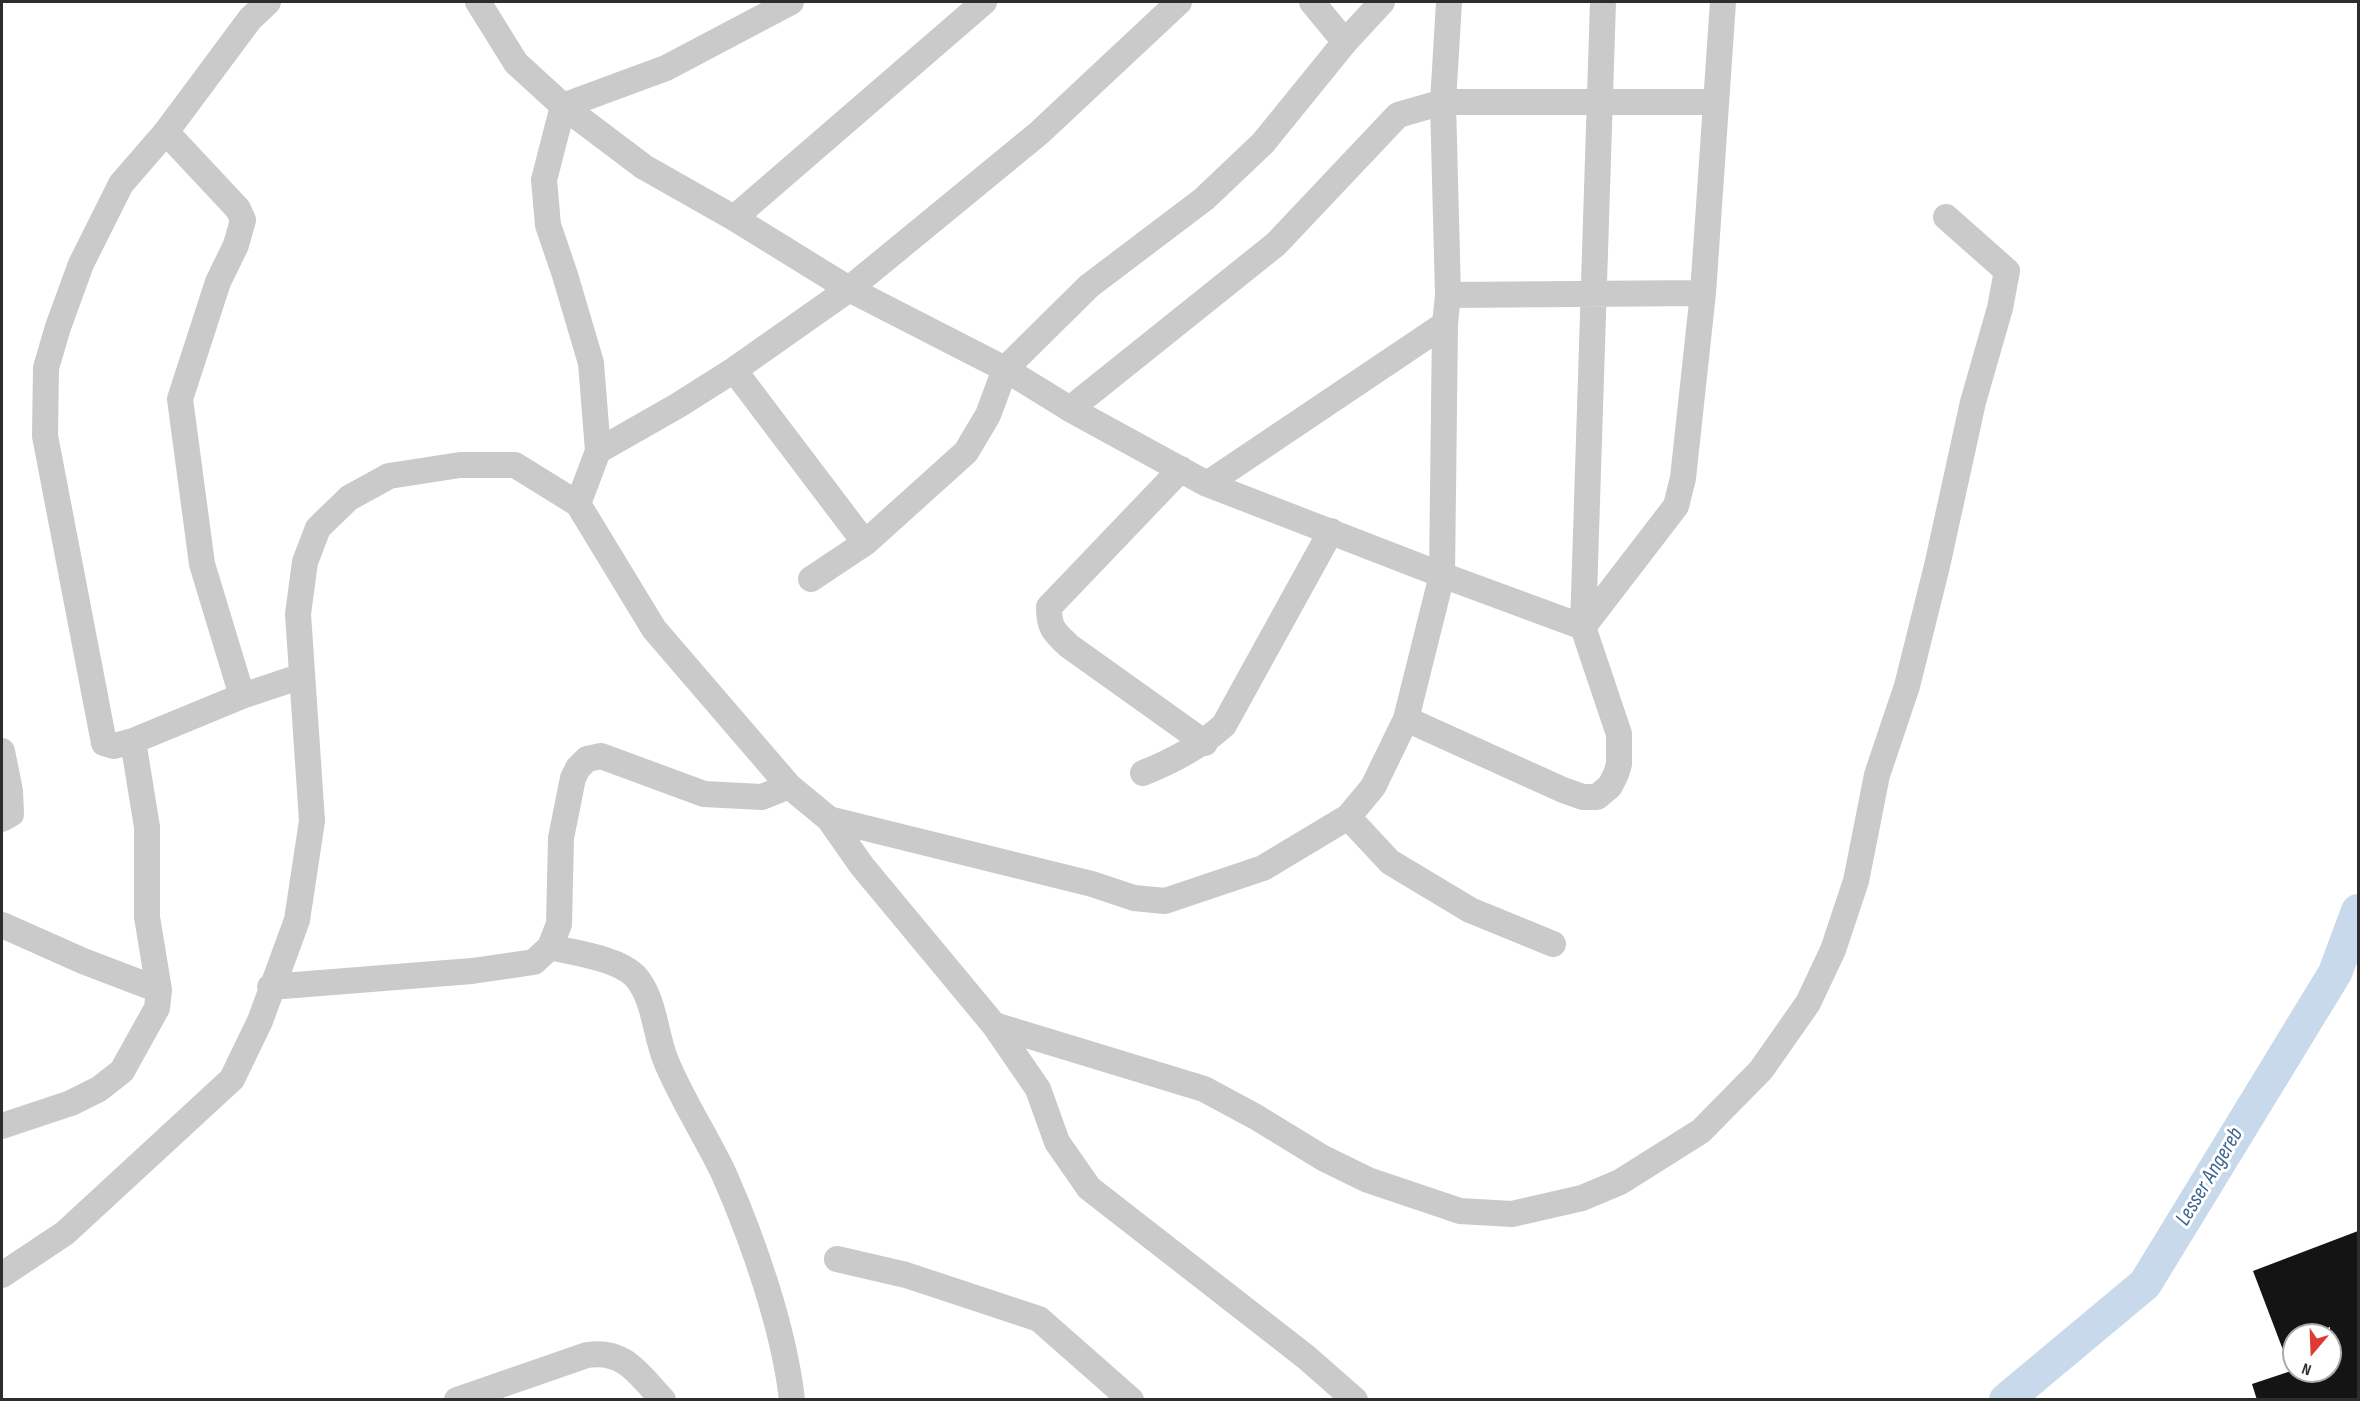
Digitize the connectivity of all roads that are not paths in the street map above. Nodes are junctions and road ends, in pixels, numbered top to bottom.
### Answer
1 (267, 2) edge
2 (478, 2) edge
3 (791, 2) edge
4 (984, 2) edge
5 (1179, 2) edge
6 (1312, 2) edge
7 (1382, 2) edge
8 (1449, 2) edge
9 (1602, 2) edge
10 (1723, 2) edge
11 (1345, 42) junction
12 (1443, 102) junction
13 (1599, 102) junction
14 (1716, 102) junction
15 (563, 106) junction
16 (166, 132) junction
17 (1946, 217) dead end
18 (734, 218) junction
19 (849, 289) junction
20 (1703, 293) junction
21 (1594, 294) junction
22 (1448, 295) junction
23 (1445, 324) junction
24 (1005, 369) junction
25 (734, 370) junction
26 (1070, 409) junction
27 (598, 451) junction
28 (1181, 469) junction
29 (1207, 484) junction
30 (578, 504) junction
31 (1330, 531) junction
32 (865, 543) junction
33 (1442, 575) junction
34 (811, 579) dead end
35 (1583, 627) junction
36 (302, 676) junction
37 (242, 696) junction
38 (1406, 719) junction
39 (133, 741) junction
40 (1205, 743) junction
41 (2, 751) edge
42 (1143, 773) dead end
43 (789, 786) junction
44 (1348, 817) junction
45 (2, 819) edge
46 (828, 819) junction
47 (2, 925) edge
48 (1553, 944) dead end
49 (550, 947) junction
50 (270, 987) junction
51 (159, 990) junction
52 (994, 1024) junction
53 (2, 1126) edge
54 (837, 1259) dead end
55 (2, 1275) edge
56 (457, 1400) edge
57 (663, 1400) edge
58 (792, 1400) edge
59 (1131, 1400) edge
60 (1355, 1400) edge

1 - 16 street
2 - 15 street
3 - 15 street
4 - 18 street
5 - 19 street
6 - 11 street
7 - 11 street
8 - 12 street
9 - 13 street
10 - 14 street
11 - 24 street
12 - 13 street
12 - 22 street
12 - 26 street
13 - 14 street
13 - 21 street
14 - 20 street
15 - 18 street
15 - 27 street
16 - 37 street
16 - 39 street
17 - 52 street
18 - 19 street
19 - 24 street
19 - 25 street
20 - 21 street
20 - 35 street
21 - 22 street
21 - 35 street
22 - 23 street
23 - 29 street
23 - 33 street
24 - 26 street
24 - 32 street
25 - 27 street
25 - 32 street
26 - 28 street
27 - 30 street
28 - 29 street
28 - 40 street
29 - 31 street
30 - 36 street
30 - 43 street
31 - 33 street
31 - 40 street
32 - 34 street
33 - 35 street
33 - 38 street
35 - 38 street
36 - 37 street
36 - 50 street
37 - 39 street
38 - 44 street
39 - 51 street
40 - 42 street
41 - 45 street
43 - 46 street
43 - 49 street
44 - 46 street
44 - 48 street
46 - 52 street
47 - 51 street
49 - 50 street
49 - 58 street
50 - 55 street
51 - 53 street
52 - 60 street
54 - 59 street
56 - 57 street

